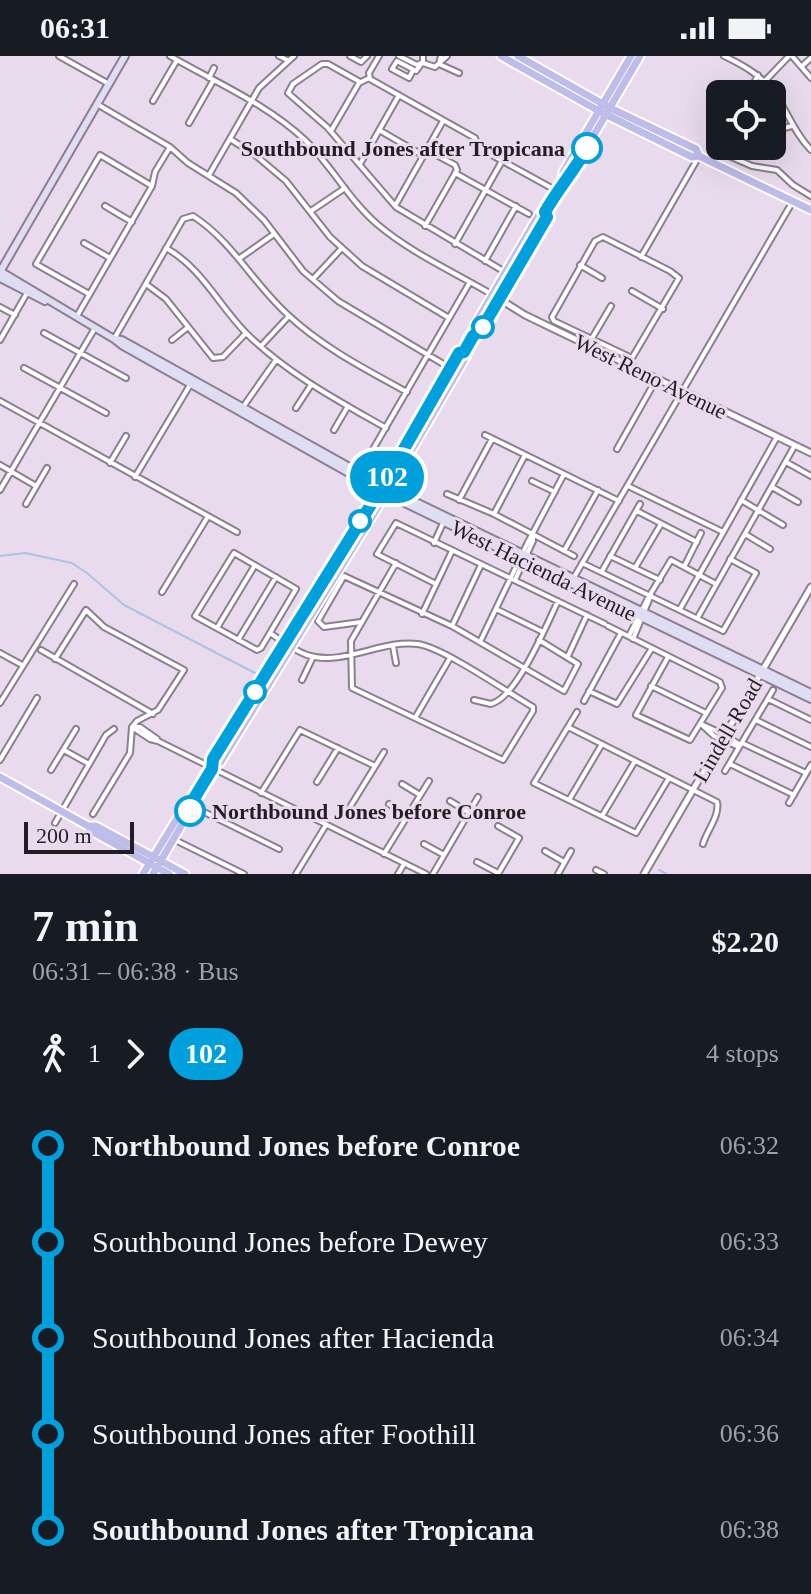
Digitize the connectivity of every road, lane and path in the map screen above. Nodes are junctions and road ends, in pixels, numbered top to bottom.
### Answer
1 (59, 56) edge
2 (125, 56) edge
3 (170, 56) edge
4 (279, 56) edge
5 (294, 56) edge
6 (350, 56) edge
7 (367, 56) edge
8 (399, 56) edge
9 (444, 56) edge
10 (501, 56) edge
11 (518, 56) edge
12 (631, 56) edge
13 (640, 56) edge
14 (724, 56) edge
15 (791, 56) edge
16 (376, 57) edge
17 (811, 58) edge
18 (423, 59) edge
19 (177, 60) junction
20 (287, 60) junction
21 (439, 64) junction
22 (802, 66) junction
23 (214, 68) dead end
24 (413, 70) junction
25 (459, 73) dead end
26 (758, 75) junction
27 (369, 78) junction
28 (811, 78) edge
29 (211, 79) junction
30 (755, 80) edge
31 (762, 80) edge
32 (766, 80) edge
33 (360, 82) junction
34 (109, 84) junction
35 (399, 95) junction
36 (153, 101) dead end
37 (251, 101) junction
38 (97, 104) junction
39 (605, 110) junction
40 (786, 115) edge
41 (444, 121) junction
42 (189, 123) dead end
43 (792, 126) junction
44 (786, 128) edge
45 (379, 130) junction
46 (331, 131) junction
47 (230, 139) junction
48 (170, 147) junction
49 (427, 150) junction
50 (811, 150) edge
51 (424, 156) junction
52 (699, 156) junction
53 (737, 160) edge
54 (502, 161) junction
55 (360, 164) junction
56 (455, 173) junction
57 (209, 175) junction
58 (152, 186) junction
59 (345, 188) junction
60 (559, 188) junction
61 (485, 190) junction
62 (811, 196) edge
63 (793, 201) junction
64 (105, 206) dead end
65 (395, 206) junction
66 (516, 206) junction
67 (811, 210) edge
68 (310, 212) junction
69 (545, 212) junction
70 (529, 214) dead end
71 (132, 222) junction
72 (425, 226) junction
73 (274, 234) junction
74 (84, 243) dead end
75 (455, 244) junction
76 (166, 248) junction
77 (341, 249) junction
78 (641, 257) junction
79 (110, 258) junction
80 (239, 258) junction
81 (485, 261) junction
82 (580, 265) junction
83 (0, 273) edge
84 (505, 273) junction
85 (602, 278) dead end
86 (312, 279) junction
87 (470, 282) junction
88 (146, 284) junction
89 (632, 291) dead end
90 (27, 293) junction
91 (89, 294) junction
92 (496, 297) junction
93 (48, 301) junction
94 (611, 306) dead end
95 (0, 307) edge
96 (663, 309) junction
97 (15, 315) junction
98 (289, 316) junction
99 (76, 317) junction
100 (449, 318) junction
101 (95, 328) junction
102 (187, 328) junction
103 (44, 333) dead end
104 (246, 333) junction
105 (592, 338) junction
106 (114, 339) junction
107 (0, 340) edge
108 (172, 340) dead end
109 (588, 345) junction
110 (261, 346) junction
111 (464, 352) junction
112 (81, 353) junction
113 (428, 355) junction
114 (276, 360) junction
115 (24, 368) dead end
116 (450, 368) junction
117 (126, 378) dead end
118 (657, 378) junction
119 (192, 382) junction
120 (311, 385) junction
121 (60, 388) junction
122 (683, 391) junction
123 (407, 392) junction
124 (0, 401) edge
125 (435, 402) junction
126 (348, 406) junction
127 (296, 408) dead end
128 (242, 410) junction
129 (106, 413) dead end
130 (39, 423) junction
131 (386, 428) junction
132 (334, 430) dead end
133 (485, 435) dead end
134 (126, 436) dead end
135 (777, 437) junction
136 (492, 439) junction
137 (795, 445) junction
138 (617, 449) dead end
139 (372, 451) dead end
140 (811, 453) edge
141 (525, 455) junction
142 (786, 462) junction
143 (110, 463) junction
144 (0, 465) edge
145 (47, 468) dead end
146 (11, 471) junction
147 (564, 474) junction
148 (811, 476) edge
149 (135, 477) junction
150 (532, 481) dead end
151 (36, 486) junction
152 (628, 486) junction
153 (772, 487) junction
154 (0, 490) edge
155 (384, 490) junction
156 (598, 490) junction
157 (555, 492) junction
158 (447, 494) dead end
159 (459, 500) junction
160 (741, 500) junction
161 (619, 501) junction
162 (798, 502) dead end
163 (26, 504) dead end
164 (640, 504) dead end
165 (758, 510) junction
166 (637, 511) junction
167 (494, 514) junction
168 (207, 518) junction
169 (445, 519) junction
170 (661, 524) junction
171 (783, 525) dead end
172 (237, 532) dead end
173 (723, 532) junction
174 (701, 533) dead end
175 (744, 534) junction
176 (533, 535) junction
177 (697, 542) junction
178 (434, 543) junction
179 (770, 549) dead end
180 (452, 551) junction
181 (564, 551) junction
182 (574, 556) dead end
183 (610, 556) junction
184 (523, 557) junction
185 (730, 559) junction
186 (396, 563) junction
187 (582, 563) junction
188 (255, 565) junction
189 (481, 565) junction
190 (684, 567) junction
191 (635, 568) junction
192 (601, 572) junction
193 (698, 574) junction
194 (276, 577) junction
195 (513, 580) junction
196 (660, 580) junction
197 (572, 581) junction
198 (74, 584) dead end
199 (436, 584) junction
200 (716, 584) junction
201 (811, 587) edge
202 (162, 592) dead end
203 (380, 594) junction
204 (651, 595) junction
205 (558, 601) junction
206 (496, 609) junction
207 (680, 609) junction
208 (422, 614) junction
209 (587, 615) junction
210 (642, 615) junction
211 (698, 618) junction
212 (361, 622) junction
213 (452, 626) junction
214 (216, 629) junction
215 (543, 632) junction
216 (270, 633) junction
217 (621, 633) junction
218 (631, 638) junction
219 (539, 640) junction
220 (237, 641) junction
221 (480, 642) junction
222 (288, 645) junction
223 (393, 646) junction
224 (652, 648) junction
225 (41, 650) dead end
226 (0, 653) edge
227 (349, 654) junction
228 (568, 656) junction
229 (313, 657) junction
230 (668, 657) junction
231 (450, 658) junction
232 (55, 659) junction
233 (396, 663) dead end
234 (22, 665) junction
235 (523, 667) junction
236 (761, 672) junction
237 (302, 680) dead end
238 (651, 686) junction
239 (773, 690) dead end
240 (589, 691) junction
241 (508, 693) junction
242 (253, 695) junction
243 (809, 696) edge
244 (37, 698) dead end
245 (768, 699) junction
246 (474, 700) dead end
247 (584, 701) dead end
248 (0, 703) edge
249 (577, 712) dead end
250 (707, 713) junction
251 (153, 714) junction
252 (249, 717) junction
253 (415, 718) junction
254 (756, 720) junction
255 (811, 720) edge
256 (701, 724) junction
257 (132, 727) junction
258 (568, 727) junction
259 (76, 729) dead end
260 (114, 729) dead end
261 (724, 737) junction
262 (602, 744) junction
263 (741, 744) junction
264 (811, 747) edge
265 (338, 748) junction
266 (64, 750) junction
267 (384, 752) dead end
268 (0, 760) edge
269 (635, 761) junction
270 (89, 764) junction
271 (730, 764) junction
272 (811, 765) edge
273 (375, 766) junction
274 (212, 769) junction
275 (51, 770) dead end
276 (725, 771) dead end
277 (806, 773) junction
278 (0, 777) edge
279 (669, 778) junction
280 (429, 781) dead end
281 (317, 782) dead end
282 (402, 784) dead end
283 (693, 789) junction
284 (261, 793) junction
285 (420, 795) junction
286 (794, 795) junction
287 (478, 797) dead end
288 (569, 800) junction
289 (450, 801) dead end
290 (789, 803) dead end
291 (389, 804) dead end
292 (190, 805) junction
293 (350, 807) dead end
294 (61, 811) junction
295 (469, 812) junction
296 (93, 814) dead end
297 (407, 816) junction
298 (602, 816) junction
299 (55, 823) dead end
300 (326, 825) junction
301 (498, 826) dead end
302 (173, 839) junction
303 (424, 844) dead end
304 (703, 844) dead end
305 (279, 849) dead end
306 (545, 851) dead end
307 (571, 851) dead end
308 (384, 854) junction
309 (444, 855) junction
310 (477, 862) dead end
311 (565, 862) junction
312 (404, 864) junction
313 (154, 865) edge
314 (596, 870) dead end
315 (143, 874) edge
316 (169, 874) edge
317 (185, 874) edge
318 (244, 874) edge
319 (296, 874) edge
320 (398, 874) edge
321 (426, 874) edge
322 (433, 874) edge
323 (498, 874) edge
324 (558, 874) edge
325 (604, 874) edge
326 (644, 874) edge

1 - 34 street
2 - 34 main road
3 - 19 street
4 - 20 street
5 - 20 street
6 - 7 street
8 - 18 street
9 - 21 street
10 - 39 main road
11 - 39 main road
12 - 39 main road
13 - 39 main road
14 - 26 street
15 - 22 street
15 - 32 street
16 - 27 street
17 - 22 street
18 - 21 street
18 - 24 street
19 - 29 street
19 - 36 street
20 - 37 street
21 - 25 street
22 - 28 street
23 - 29 street
24 - 24 street
26 - 30 street
26 - 31 street
27 - 33 street
27 - 35 street
29 - 37 street
29 - 42 street
33 - 46 street
33 - 46 street
34 - 38 main road
35 - 41 street
35 - 45 street
37 - 47 street
37 - 59 street
38 - 48 street
38 - 83 main road
39 - 52 main road
39 - 60 main road
40 - 43 street
41 - 49 street
41 - 54 street
43 - 44 street
43 - 50 street
45 - 51 street
45 - 55 street
46 - 55 street
47 - 57 street
47 - 68 street
48 - 57 street
48 - 58 street
49 - 51 street
49 - 56 street
51 - 65 street
52 - 63 main road
52 - 78 street
53 - 62 street
54 - 60 street
54 - 61 street
55 - 65 street
56 - 61 street
56 - 72 street
57 - 73 street
58 - 71 street
58 - 91 street
59 - 68 street
59 - 87 street
60 - 69 main road
61 - 66 street
61 - 75 street
63 - 67 main road
63 - 122 street
64 - 71 street
65 - 72 street
66 - 70 street
66 - 81 street
68 - 77 street
69 - 84 main road
69 - 92 main road
71 - 79 street
72 - 75 street
73 - 80 street
73 - 86 street
74 - 79 street
75 - 81 street
76 - 80 street
76 - 88 street
76 - 104 street
77 - 86 street
77 - 100 street
78 - 82 street
78 - 96 street
79 - 91 street
80 - 98 street
81 - 84 street
82 - 85 street
82 - 105 street
83 - 90 main road, West Hacienda Avenue
83 - 93 main road, West Hacienda Avenue
84 - 92 main road
86 - 113 street
87 - 92 street
87 - 100 street
88 - 102 street
88 - 106 street
89 - 96 street
90 - 93 main road, West Hacienda Avenue
90 - 97 street
91 - 99 street
92 - 109 street, West Reno Avenue
92 - 111 main road
93 - 99 main road, West Hacienda Avenue
94 - 105 street
95 - 97 street
96 - 105 street
97 - 107 street
98 - 110 street
98 - 123 street
99 - 101 main road, West Hacienda Avenue
100 - 113 street
101 - 106 main road, West Hacienda Avenue
101 - 112 street
102 - 104 street
102 - 108 street
103 - 112 street
104 - 110 street
105 - 109 street
106 - 119 main road, West Hacienda Avenue
109 - 118 street, West Reno Avenue
110 - 114 street
111 - 116 main road
111 - 125 main road
112 - 117 street
112 - 121 street
113 - 116 street
113 - 123 street
114 - 120 street
114 - 128 street
115 - 121 street
116 - 125 main road
118 - 122 street, West Reno Avenue
118 - 138 street
119 - 128 main road, West Hacienda Avenue
119 - 149 street
120 - 126 street
120 - 127 street
121 - 129 street
121 - 130 street
122 - 135 street, West Reno Avenue
122 - 152 street
123 - 131 street
124 - 130 street
125 - 155 main road
126 - 131 street
126 - 132 street
128 - 155 main road, West Hacienda Avenue
130 - 143 street
130 - 146 street
131 - 139 street
133 - 136 street
134 - 143 street
135 - 137 street, West Reno Avenue
135 - 160 street
136 - 141 street
136 - 159 street
137 - 140 street, West Reno Avenue
137 - 142 street
141 - 147 street
141 - 167 street
142 - 148 street
142 - 153 street
143 - 149 street
144 - 146 street
145 - 151 street
146 - 151 street
146 - 154 street
147 - 156 street
147 - 157 street
149 - 168 street
150 - 157 street
151 - 163 street
152 - 161 street
152 - 173 street
153 - 162 street
153 - 165 street
155 - 169 main road, West Hacienda Avenue
155 - 222 main road
156 - 161 street
156 - 181 street
157 - 176 street
158 - 159 street
159 - 167 street
160 - 165 street
160 - 173 street
161 - 187 street
164 - 166 street
165 - 171 street
165 - 175 street
166 - 170 street
166 - 183 street
167 - 176 street
168 - 172 street
168 - 202 street
169 - 178 street
169 - 184 main road, West Hacienda Avenue
170 - 177 street
170 - 191 street
173 - 193 street
174 - 177 street
175 - 179 street
175 - 185 street
176 - 181 street
176 - 184 street
177 - 190 street
178 - 180 street
178 - 186 street
180 - 189 street
180 - 199 street
181 - 182 street
183 - 191 street
183 - 192 street
184 - 195 street
184 - 197 main road, West Hacienda Avenue
185 - 200 street
185 - 211 street
186 - 199 street
186 - 203 street
187 - 192 street
187 - 197 street
188 - 194 street
188 - 214 street
188 - 214 street
189 - 195 street
189 - 213 street
190 - 193 street
190 - 196 street
191 - 196 street
192 - 204 street
193 - 200 street
193 - 207 street
194 - 216 street
194 - 220 street
195 - 205 street
195 - 206 street
196 - 204 street
197 - 210 main road, West Hacienda Avenue
198 - 234 street
199 - 208 street
200 - 211 street
201 - 236 street, Lindell Road
203 - 208 street
203 - 212 street
203 - 212 street
204 - 207 street
204 - 210 street
205 - 209 street
205 - 215 street
206 - 215 street
206 - 221 street
207 - 211 street
208 - 213 street
209 - 217 street
209 - 228 street
210 - 218 street
210 - 236 main road, West Hacienda Avenue
212 - 227 street
213 - 221 street
214 - 220 street
215 - 219 street
216 - 220 street
216 - 222 street
217 - 218 street
217 - 240 street
218 - 224 street
219 - 228 street
219 - 235 street
221 - 235 street
222 - 229 street
222 - 242 main road
222 - 252 main road
223 - 227 street
223 - 231 street
223 - 233 street
224 - 230 street
224 - 240 street
225 - 232 street
226 - 234 street
227 - 229 street
227 - 253 street
228 - 235 street
229 - 237 street
230 - 238 street
230 - 250 street
231 - 241 street
231 - 253 street
232 - 251 street
232 - 251 street
234 - 248 street
235 - 241 street
236 - 243 main road, West Hacienda Avenue
236 - 261 street, Lindell Road
238 - 250 street
238 - 256 street
239 - 245 street
240 - 247 street
241 - 246 street
241 - 253 street
242 - 252 main road
242 - 274 main road
244 - 268 street
245 - 254 street
245 - 255 street
249 - 258 street
250 - 256 street
251 - 257 street
252 - 274 main road
254 - 263 street
254 - 264 street
256 - 261 street
257 - 274 street
257 - 296 street
258 - 262 street
258 - 288 street
259 - 266 street
260 - 270 street
261 - 263 street
261 - 283 street, Lindell Road
262 - 269 street
262 - 288 street
263 - 271 street
263 - 277 street
265 - 273 street
265 - 281 street
265 - 284 street
266 - 270 street
266 - 275 street
267 - 273 street
269 - 279 street
269 - 298 street
270 - 294 street
271 - 276 street
271 - 286 street
272 - 277 street
273 - 293 street
274 - 284 street
274 - 292 main road
277 - 286 street
278 - 294 main road
279 - 283 street
279 - 298 street
280 - 285 street
282 - 285 street
283 - 304 street
283 - 326 street, Lindell Road
284 - 300 street
285 - 297 street
286 - 290 street
287 - 295 street
288 - 298 street
289 - 295 street
291 - 297 street
292 - 302 main road
292 - 305 street
292 - 313 main road
294 - 299 street
294 - 313 main road
295 - 309 street
297 - 308 street
300 - 308 street
300 - 319 street
301 - 323 street
302 - 313 main road
302 - 318 street
303 - 309 street
306 - 311 street
307 - 311 street
308 - 312 street
309 - 322 street
310 - 323 street
311 - 324 street
312 - 320 street
312 - 321 street
313 - 315 main road
313 - 316 main road
313 - 317 main road
314 - 325 street

